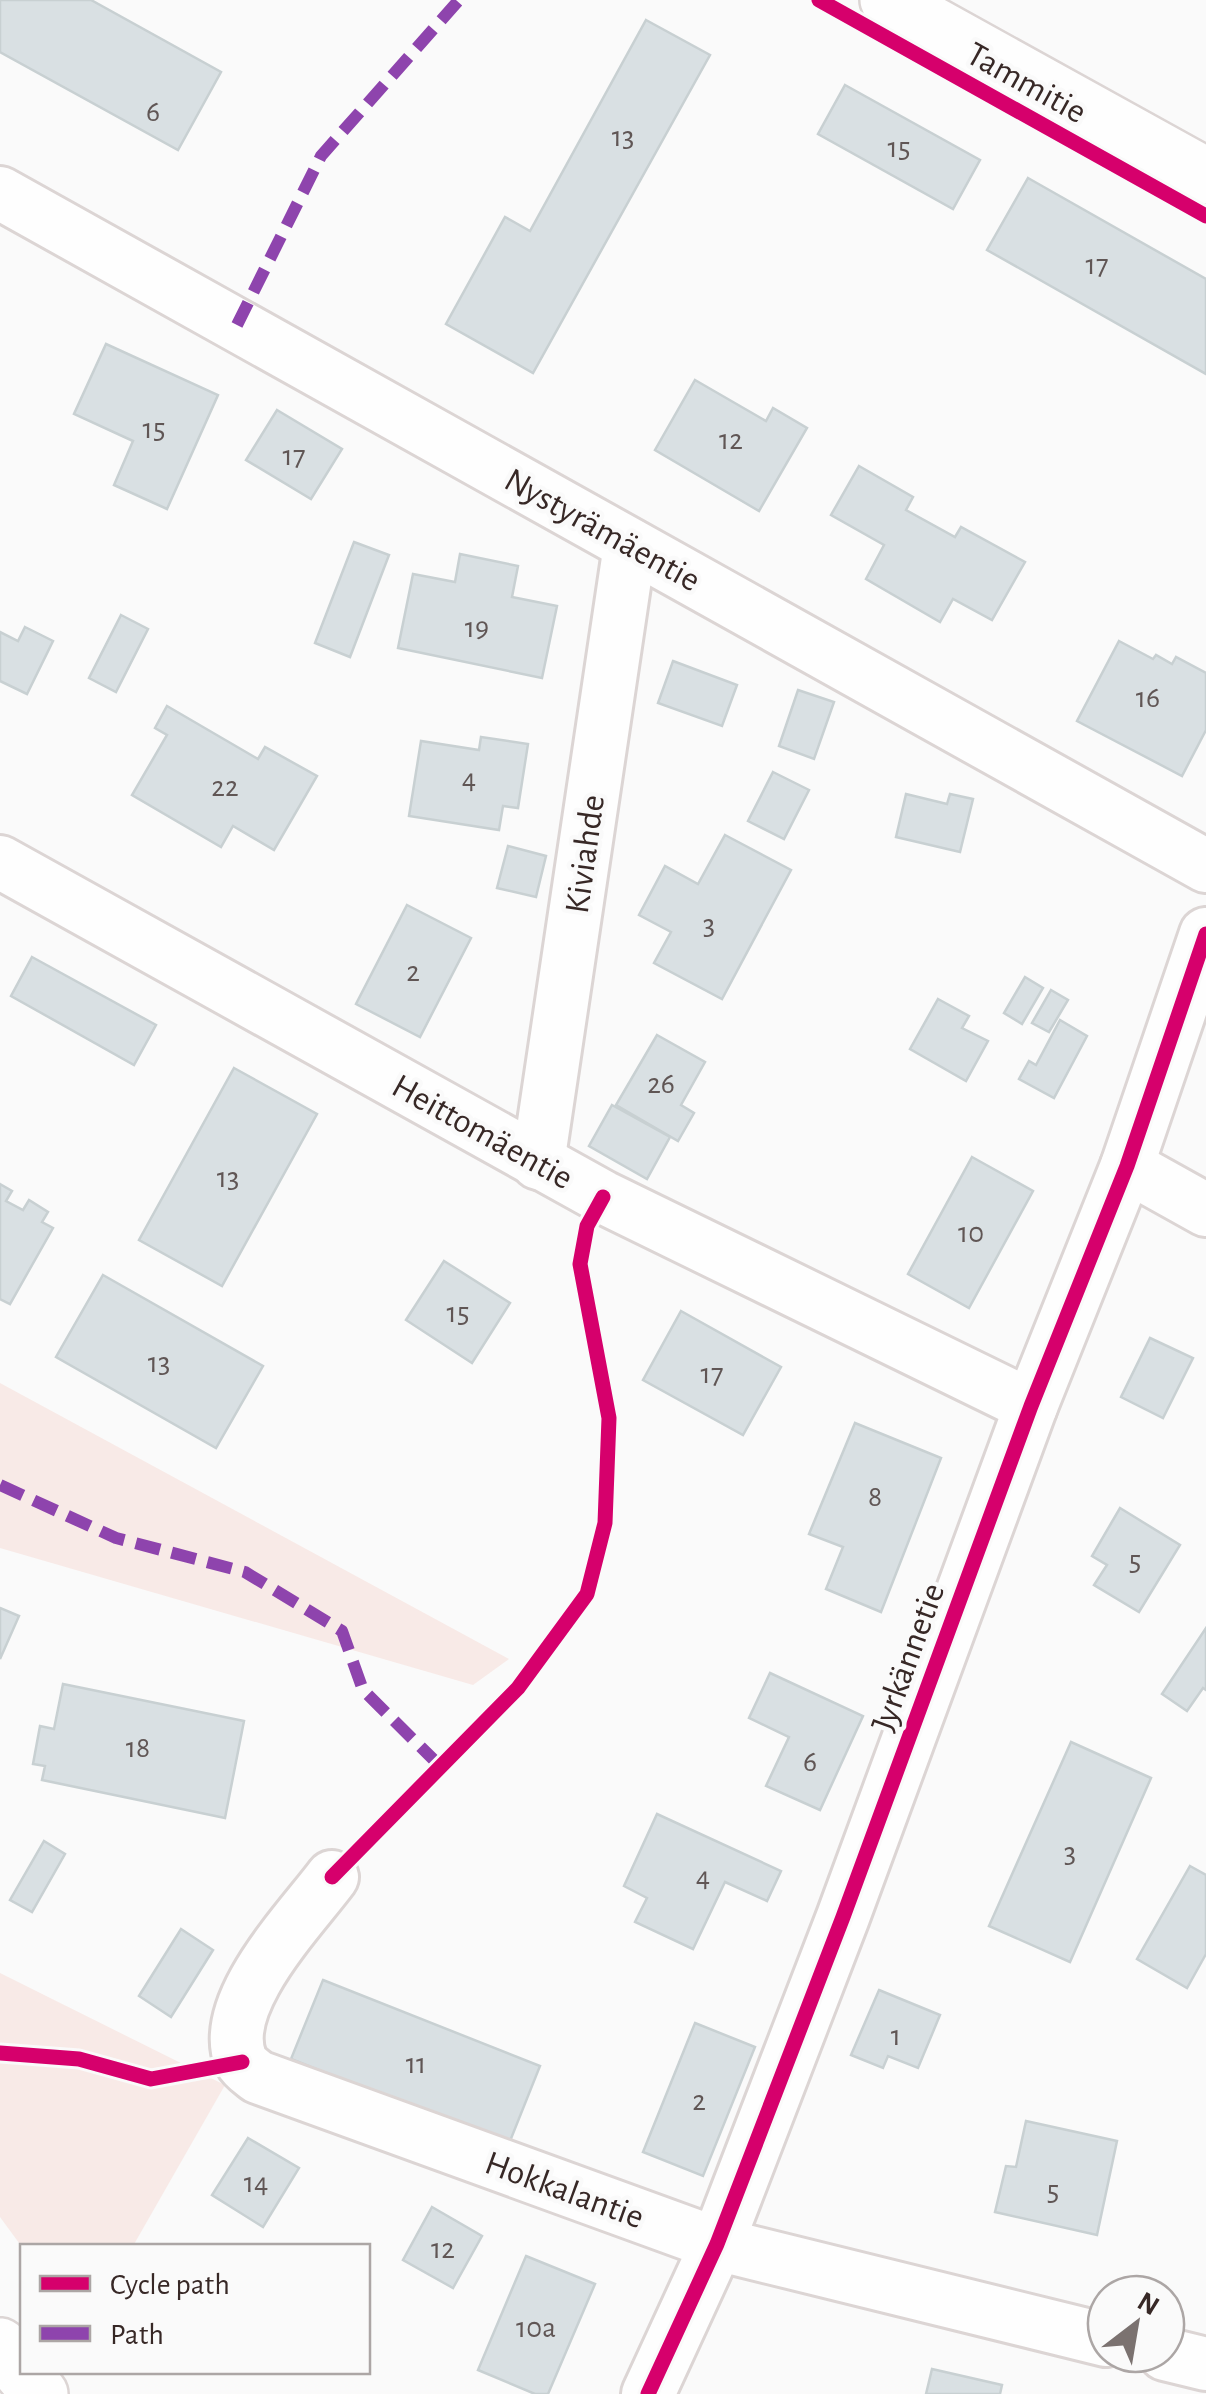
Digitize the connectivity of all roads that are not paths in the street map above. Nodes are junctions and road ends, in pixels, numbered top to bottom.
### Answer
1 (888, 0) edge
2 (1206, 176) edge
3 (0, 193) edge
4 (630, 544) junction
5 (0, 862) edge
6 (1206, 866) edge
7 (1206, 934) edge
8 (538, 1162) junction
9 (1127, 1166) junction
10 (1206, 1210) edge
11 (1031, 1406) junction
12 (332, 1877) dead end
13 (716, 2244) junction
14 (1086, 2335) edge
15 (0, 2346) edge
16 (20, 2370) edge
17 (23, 2374) edge
18 (40, 2394) edge
19 (648, 2394) edge

1 - 2 street, Tammitie
3 - 4 street, Nystyrämäentie
4 - 6 street, Nystyrämäentie
4 - 8 street, Kiviahde
5 - 8 street, Heittomäentie
7 - 9 street, Jyrkännetie
8 - 11 street, Heittomäentie
9 - 10 street
9 - 11 street, Jyrkännetie
11 - 13 street, Jyrkännetie
12 - 13 street, Hokkalantie
13 - 14 street, Hokkalantie
13 - 19 street, Jyrkännetie
15 - 16 street
17 - 18 street

